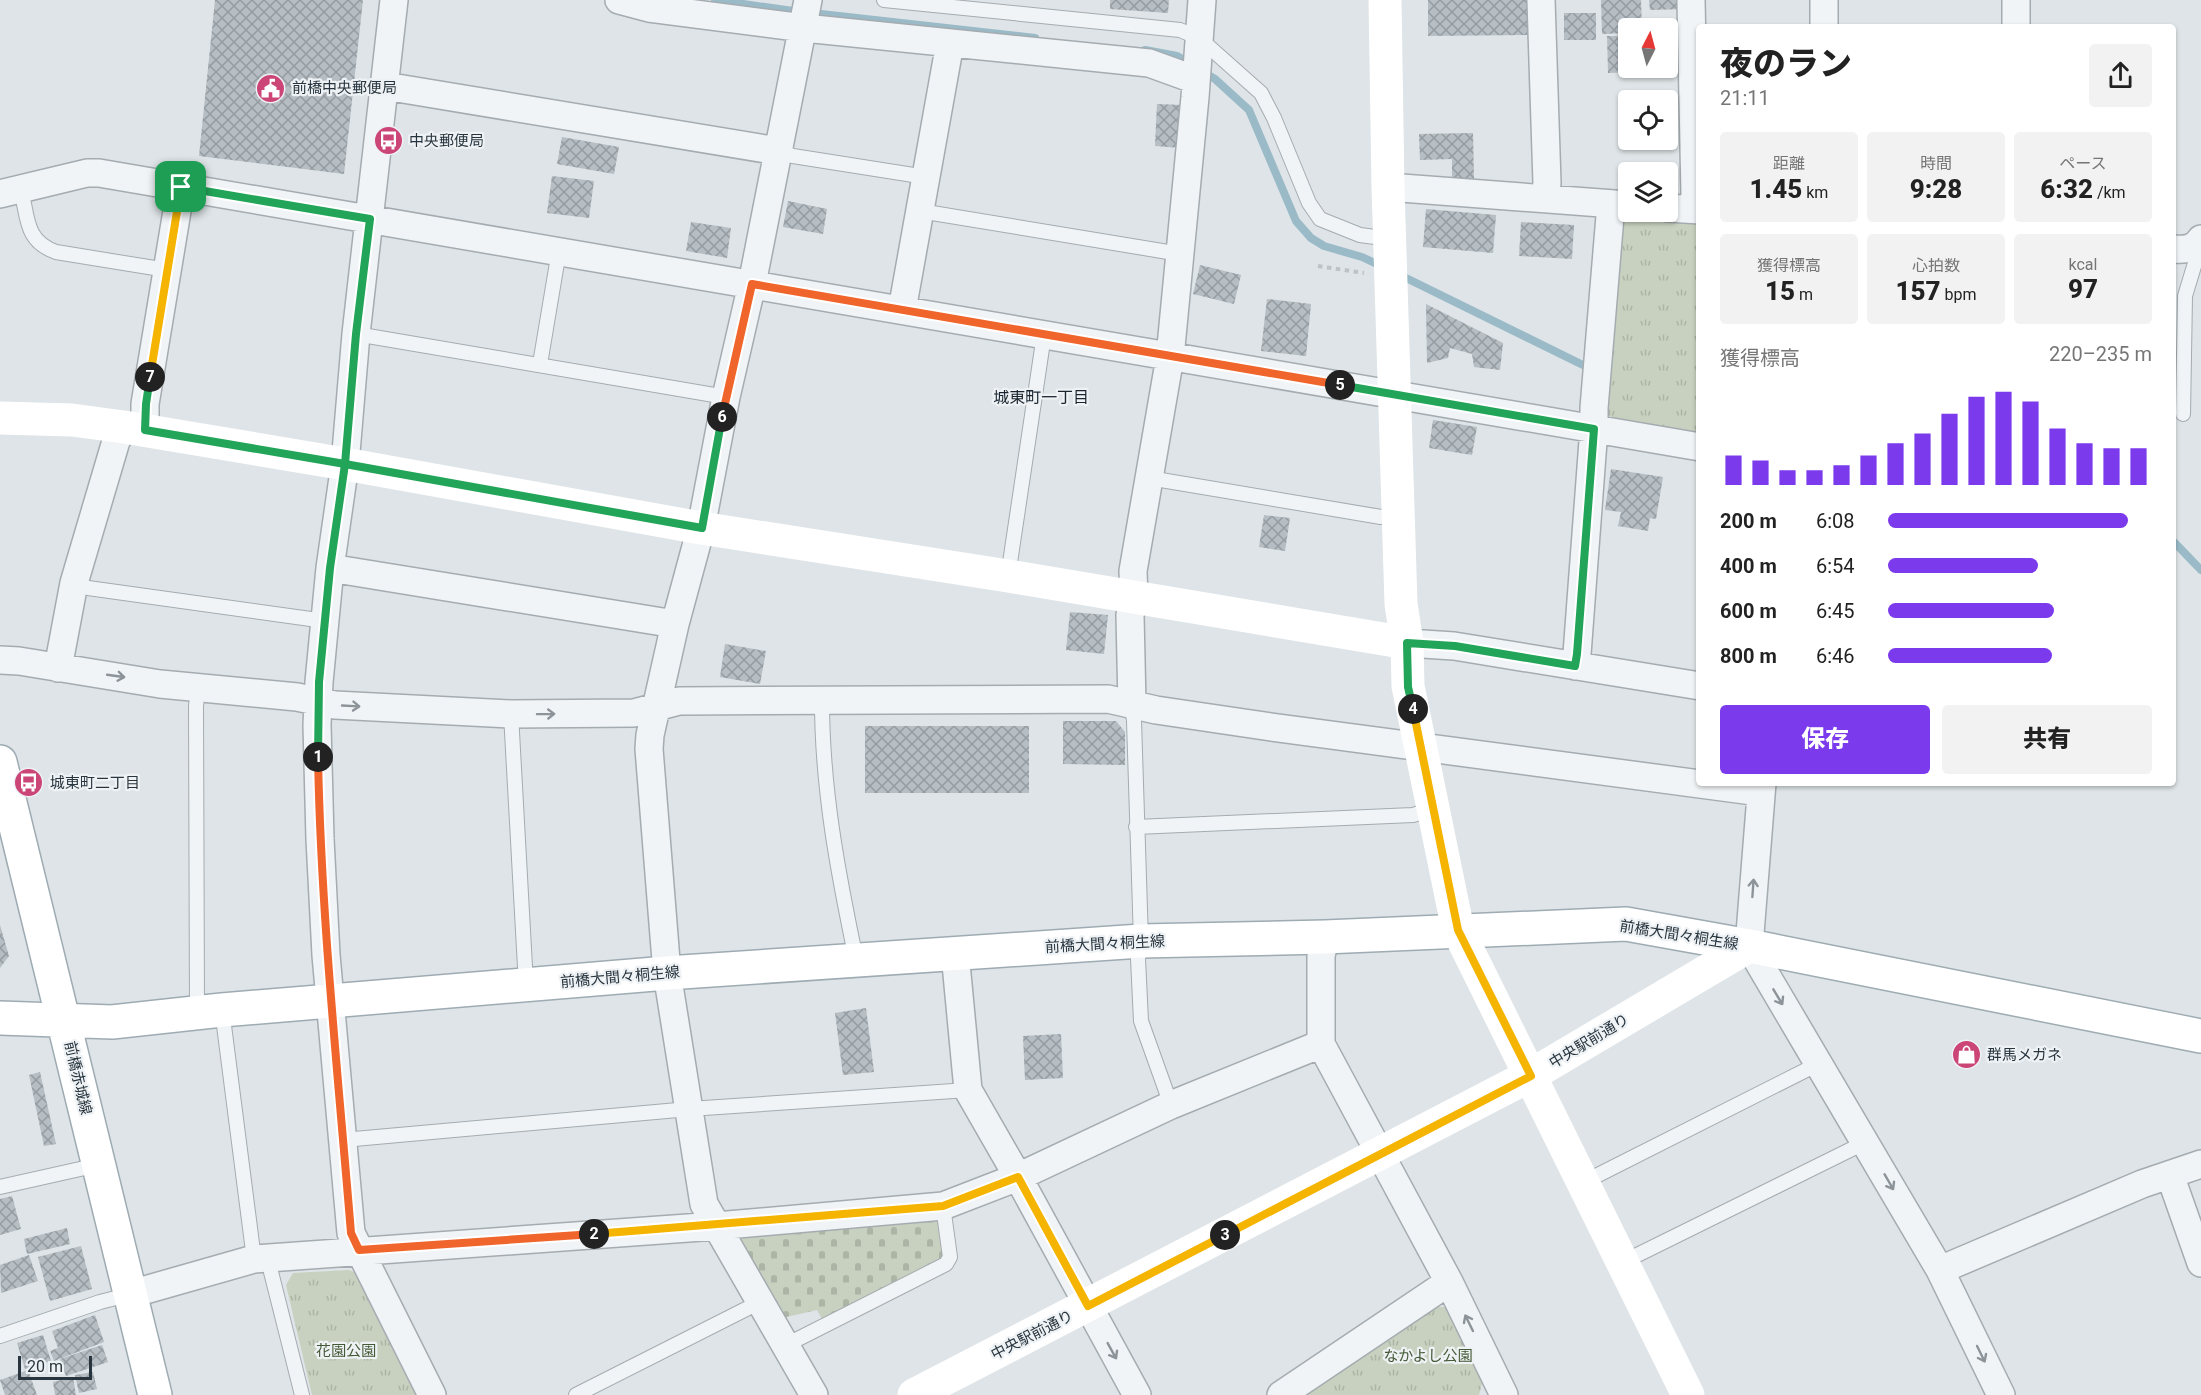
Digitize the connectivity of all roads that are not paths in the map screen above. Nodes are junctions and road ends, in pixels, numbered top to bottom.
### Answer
1 (394, 0) edge
2 (619, 0) edge
3 (884, 0) edge
4 (1202, 0) edge
5 (1385, 0) edge
6 (1541, 0) edge
7 (1691, 0) edge
8 (1824, 0) edge
9 (2016, 0) edge
10 (806, 15) edge
11 (1824, 24) edge
12 (2016, 24) edge
13 (950, 43) junction
14 (1199, 43) junction
15 (1196, 78) junction
16 (385, 86) junction
17 (777, 151) junction
18 (926, 177) junction
19 (181, 187) junction
20 (1388, 187) junction
21 (11, 192) edge
22 (1545, 199) junction
23 (1618, 205) edge
24 (1687, 209) edge
25 (920, 211) junction
26 (370, 219) junction
27 (1618, 220) edge
28 (2189, 245) edge
29 (559, 251) junction
30 (1180, 254) junction
31 (1386, 263) junction
32 (167, 270) junction
33 (752, 284) junction
34 (902, 310) junction
35 (356, 334) junction
36 (1044, 335) junction
37 (1170, 357) junction
38 (540, 364) junction
39 (1396, 394) junction
40 (726, 397) junction
41 (2183, 414) dead end
42 (0, 418) edge
43 (134, 429) junction
44 (1594, 429) junction
45 (1696, 446) edge
46 (345, 464) junction
47 (1149, 478) junction
48 (1399, 517) junction
49 (702, 528) junction
50 (330, 568) junction
51 (1008, 576) junction
52 (74, 583) junction
53 (1134, 599) junction
54 (325, 621) junction
55 (675, 624) junction
56 (1407, 643) junction
57 (0, 660) edge
58 (1575, 666) junction
59 (58, 668) junction
60 (1696, 685) edge
61 (198, 689) junction
62 (822, 701) junction
63 (318, 702) junction
64 (1132, 705) junction
65 (657, 706) junction
66 (511, 714) junction
67 (1421, 747) junction
68 (0, 762) edge
69 (1696, 779) edge
70 (1761, 787) edge
71 (1433, 809) junction
72 (1136, 827) junction
73 (1458, 930) junction
74 (1325, 936) junction
75 (1141, 941) junction
76 (1749, 946) junction
77 (955, 953) junction
78 (856, 959) junction
79 (667, 973) junction
80 (526, 985) junction
81 (332, 1000) junction
82 (209, 1011) junction
83 (0, 1018) edge
84 (64, 1021) junction
85 (2201, 1036) edge
86 (1322, 1044) junction
87 (1818, 1064) junction
88 (1531, 1076) junction
89 (968, 1090) junction
90 (1171, 1106) junction
91 (689, 1109) junction
92 (344, 1140) junction
93 (1866, 1142) junction
94 (1381, 1154) junction
95 (2201, 1164) edge
96 (98, 1165) junction
97 (2170, 1174) junction
98 (1018, 1177) junction
99 (1584, 1182) junction
100 (0, 1187) edge
101 (943, 1206) junction
102 (716, 1226) junction
103 (359, 1250) junction
104 (262, 1258) junction
105 (1623, 1262) junction
106 (2201, 1263) edge
107 (1940, 1270) junction
108 (1449, 1282) junction
109 (131, 1294) junction
110 (760, 1302) junction
111 (1088, 1306) junction
112 (0, 1336) edge
113 (786, 1346) junction
114 (1680, 1392) edge
115 (1501, 1394) edge
116 (155, 1395) edge
117 (302, 1395) edge
118 (432, 1395) edge
119 (576, 1395) edge
120 (814, 1395) edge
121 (914, 1395) edge
122 (1137, 1395) edge
123 (1281, 1395) edge
124 (2001, 1395) edge

1 - 16 street
2 - 10 street
3 - 14 lane
4 - 14 street
5 - 20 street
6 - 22 street
7 - 24 street
8 - 11 street
9 - 12 street
10 - 13 street
10 - 17 street
13 - 15 street
13 - 18 street
14 - 15 street
14 - 31 lane
15 - 30 street
16 - 17 street
16 - 26 street
17 - 18 lane
17 - 33 street
18 - 25 street
19 - 21 street
19 - 26 street
19 - 32 street
20 - 22 street
20 - 31 street
21 - 32 lane
22 - 23 street
25 - 30 lane
25 - 34 street
26 - 29 street
26 - 35 street
27 - 44 street
28 - 41 lane
29 - 33 street
29 - 38 lane
30 - 37 street
31 - 39 street
32 - 43 street
33 - 34 street
33 - 40 street
34 - 36 street
35 - 38 lane
35 - 46 street
36 - 37 street
36 - 51 lane
37 - 39 street
37 - 47 street
38 - 40 lane
39 - 44 street
39 - 48 street
40 - 49 street
42 - 43 street
43 - 46 street
43 - 52 street
44 - 45 street
44 - 58 street
46 - 49 street
46 - 50 street
47 - 48 lane
47 - 53 street
48 - 56 street
49 - 51 street
49 - 55 street
50 - 54 street
50 - 55 street
51 - 53 street
52 - 54 lane
52 - 59 street
53 - 56 street
53 - 64 street
54 - 63 street
55 - 65 street
56 - 58 street
56 - 67 street
57 - 59 street
58 - 60 street
59 -> 61 street
61 - 63 street
61 - 82 lane
62 - 64 street
62 - 65 street
62 - 78 lane
63 -> 66 street
63 - 81 street
64 - 67 street
64 - 72 lane
66 -> 65 street
65 - 79 street
66 - 80 lane
67 - 69 street
67 - 71 street
68 - 84 street, 前橋赤城線
76 -> 70 street
71 - 72 lane
71 - 73 street
72 - 75 lane
73 - 74 street, 前橋大間々桐生線
73 - 76 street, 前橋大間々桐生線
73 - 88 street
74 - 75 street, 前橋大間々桐生線
74 - 86 street
75 - 77 street, 前橋大間々桐生線
75 - 90 lane
76 - 85 street, 前橋大間々桐生線
76 -> 87 street
76 - 88 street, 中央駅前通り
77 - 78 street, 前橋大間々桐生線
77 - 89 street
78 - 79 street, 前橋大間々桐生線
79 - 80 street, 前橋大間々桐生線
79 - 91 street
80 - 81 street, 前橋大間々桐生線
81 - 82 street, 前橋大間々桐生線
81 - 92 street
82 - 84 street, 前橋大間々桐生線
82 - 104 lane
83 - 84 street, 前橋大間々桐生線
84 - 96 street, 前橋赤城線
86 - 90 street
86 - 94 street
87 - 93 street
87 - 99 lane
88 - 94 street, 中央駅前通り
88 - 99 street
89 - 91 lane
89 - 98 street
90 - 98 street
91 - 92 lane
91 - 102 street
92 - 103 street
93 - 105 lane
93 -> 107 street
94 - 108 street
94 - 111 street, 中央駅前通り
95 - 97 street
96 - 100 lane
96 - 109 street, 前橋赤城線
97 - 106 street
97 - 107 street
98 - 101 street
98 - 111 street
99 - 105 street
101 - 102 street
101 - 113 lane
102 - 103 street
102 - 110 street
103 - 104 street
103 - 118 street
104 - 109 street
104 - 117 lane
105 - 114 street
107 -> 124 street
115 -> 108 street
108 - 123 street
109 - 112 lane
109 - 116 street, 前橋赤城線
110 - 113 street
110 - 119 lane
111 - 121 street, 中央駅前通り
111 -> 122 street
113 - 120 street

